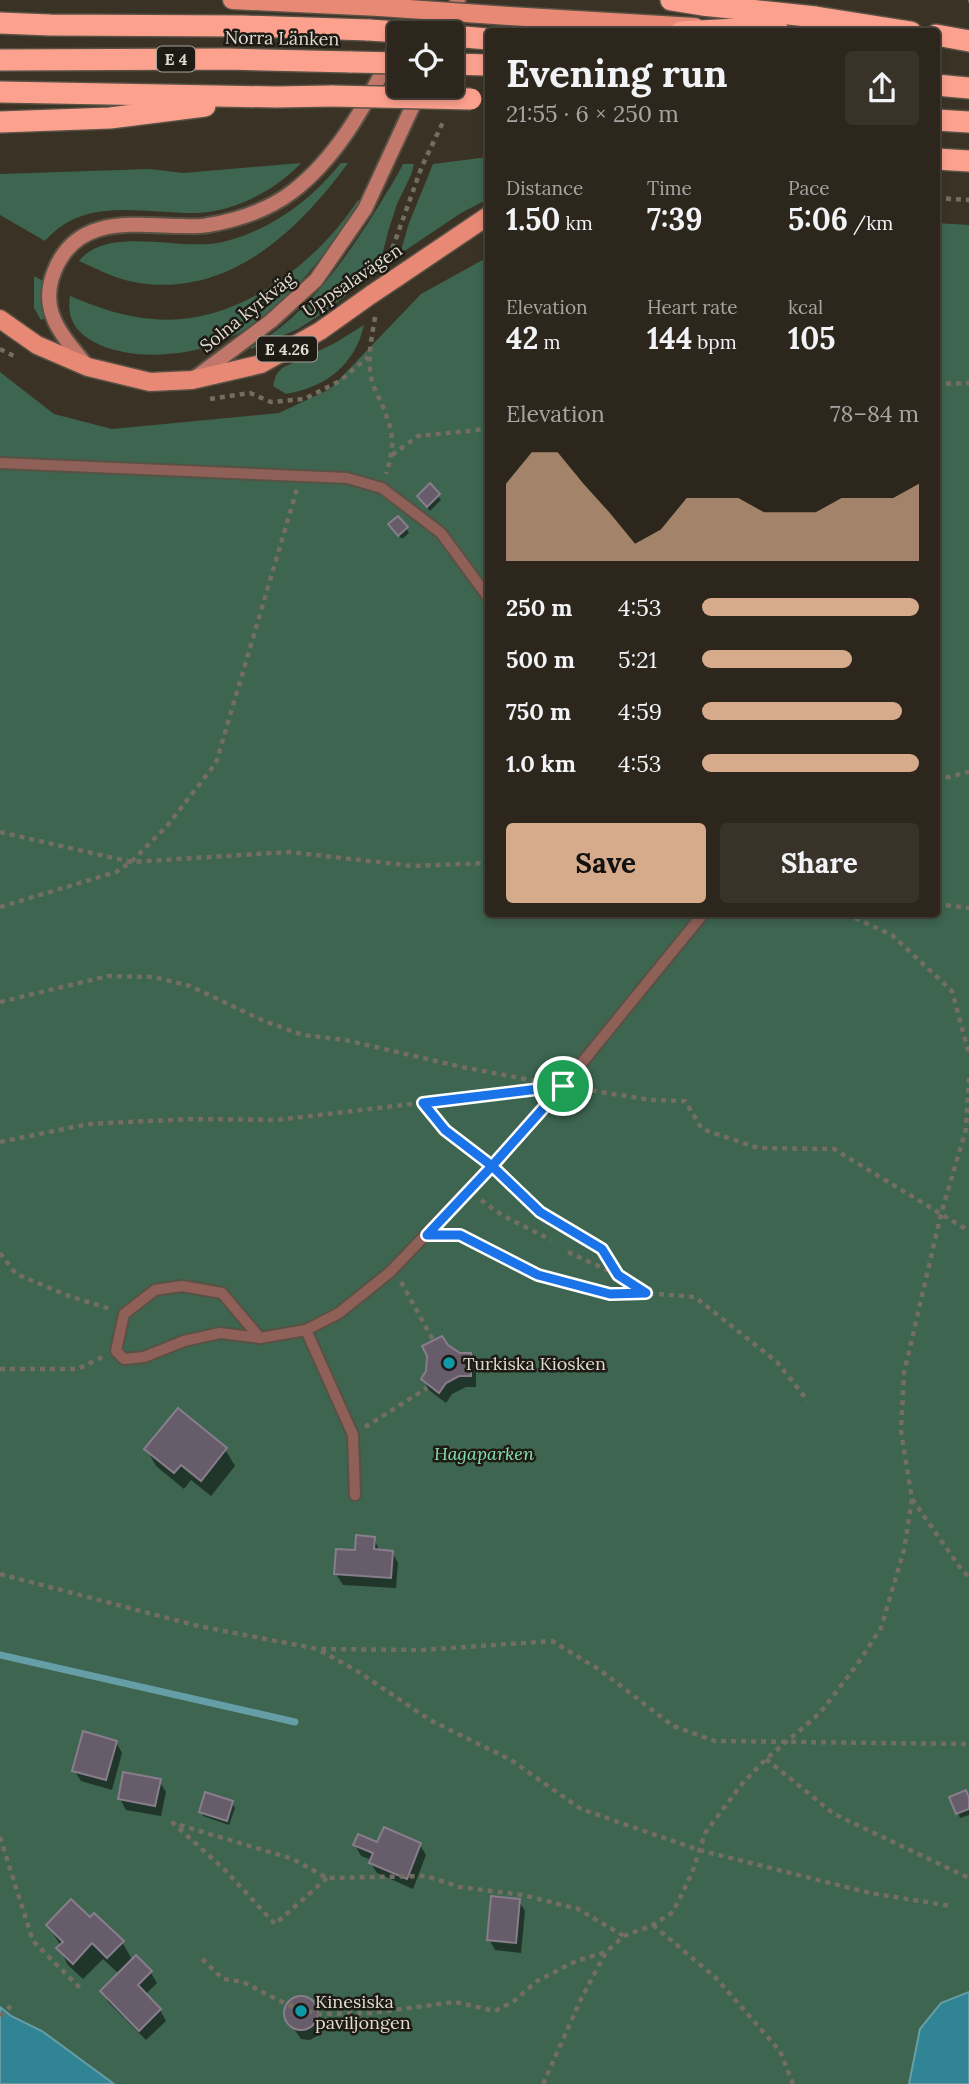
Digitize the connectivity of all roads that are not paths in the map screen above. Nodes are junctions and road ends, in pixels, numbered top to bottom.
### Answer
1 (232, 0) edge
2 (422, 0) edge
3 (458, 0) edge
4 (671, 0) edge
5 (375, 3) edge
6 (410, 21) edge
7 (449, 21) edge
8 (0, 23) edge
9 (719, 28) edge
10 (886, 28) edge
11 (387, 31) edge
12 (464, 37) edge
13 (940, 38) edge
14 (485, 39) edge
15 (969, 42) edge
16 (0, 60) edge
17 (387, 63) edge
18 (387, 63) edge
19 (464, 64) edge
20 (485, 65) edge
21 (940, 85) edge
22 (969, 88) edge
23 (0, 92) edge
24 (276, 97) junction
25 (416, 98) edge
26 (480, 99) edge
27 (940, 120) edge
28 (0, 122) edge
29 (969, 122) edge
30 (940, 159) edge
31 (969, 161) edge
32 (485, 218) edge
33 (0, 319) edge
34 (88, 367) junction
35 (192, 380) junction
36 (0, 463) edge
37 (485, 593) edge
38 (701, 917) edge
39 (306, 1330) junction
40 (260, 1338) junction
41 (355, 1495) dead end

1 - 5 main road
2 - 6 street
3 - 7 street
4 - 10 highway
5 - 9 main road, bridge
8 - 11 highway, bridge
12 - 14 highway, bridge
13 - 15 highway
16 - 18 highway, Norra Länken / E 4, bridge
17 - 34 street
19 - 20 highway, bridge
21 - 22 highway
23 - 24 highway, E 4
24 - 26 highway, E 4, bridge
24 - 28 highway
25 - 35 street, Solna kyrkväg
27 - 29 highway
30 - 31 highway
32 - 35 main road, Uppsalavägen / E 4.26, bridge
33 - 34 main road, Uppsalavägen / E 4.26
34 - 35 main road, Uppsalavägen / E 4.26
36 - 37 lane
38 - 39 lane
39 - 40 lane
39 - 41 lane
40 - 40 lane

